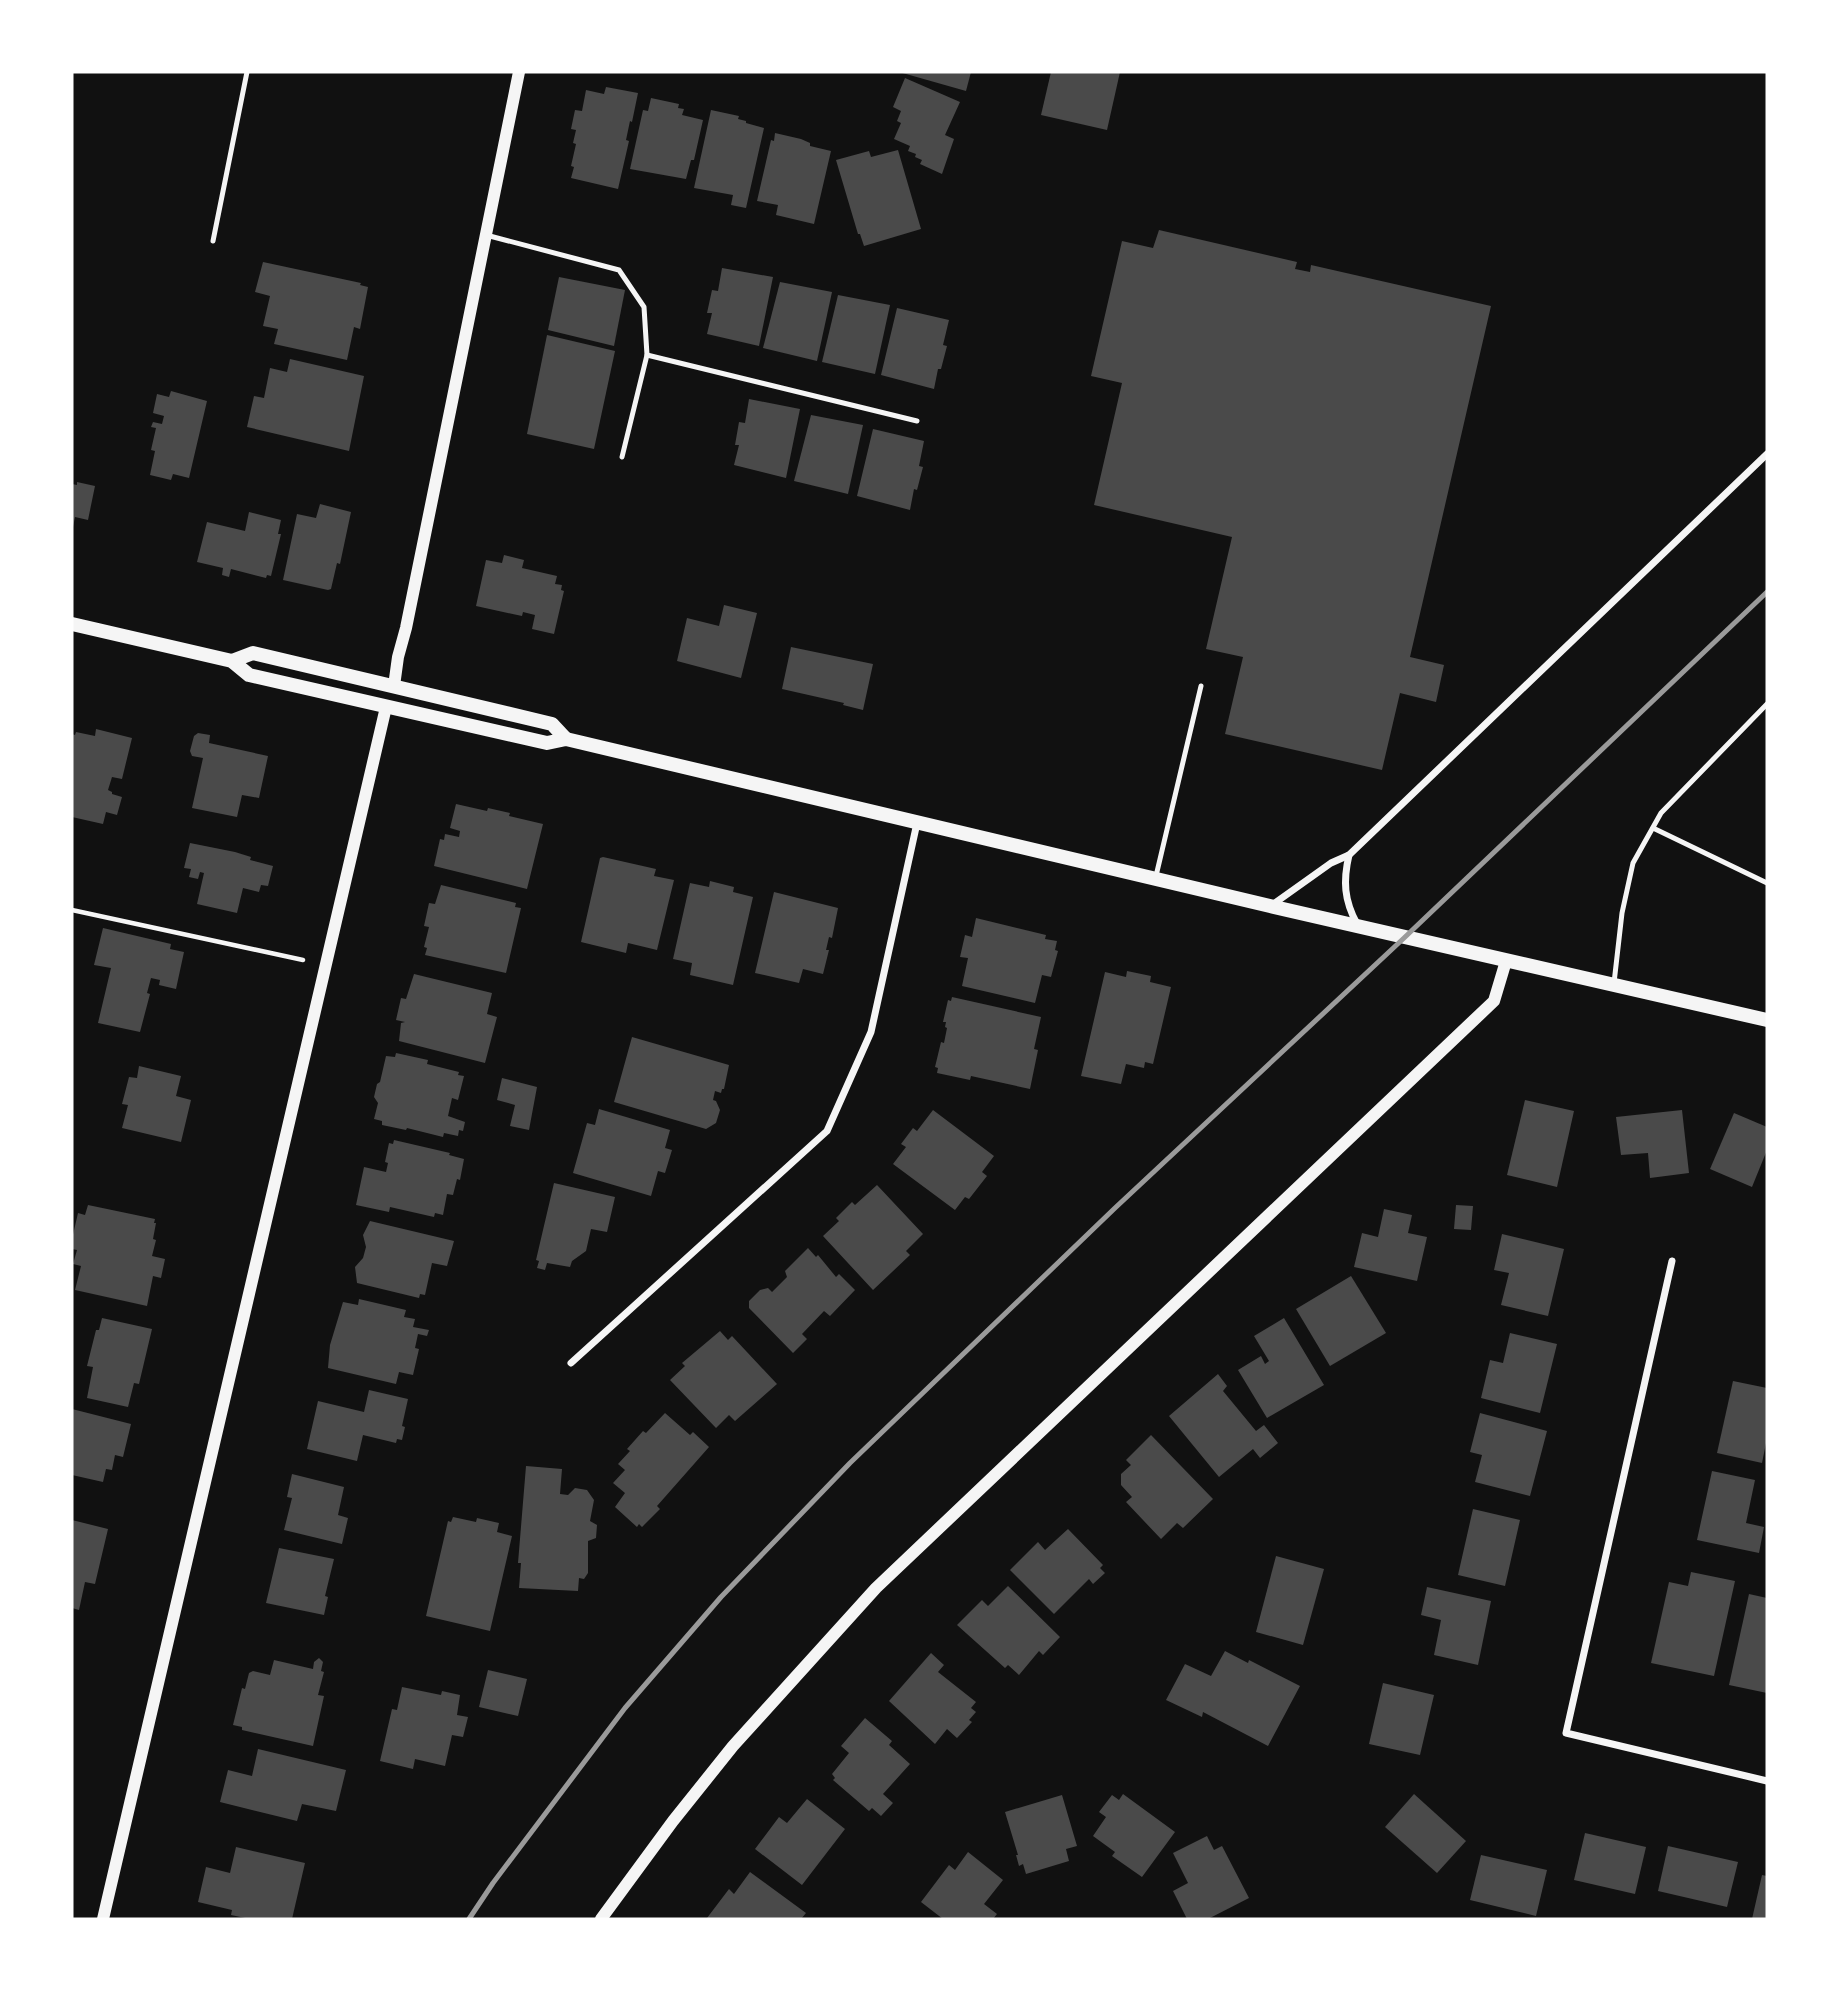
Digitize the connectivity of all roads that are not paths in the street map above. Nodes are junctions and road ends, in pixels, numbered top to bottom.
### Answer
1 (247, 72) edge
2 (519, 72) edge
3 (486, 235) junction
4 (213, 241) dead end
5 (647, 355) junction
6 (917, 421) dead end
7 (1767, 454) edge
8 (622, 457) dead end
9 (72, 624) edge
10 (232, 661) junction
11 (1201, 686) dead end
12 (394, 687) junction
13 (1767, 705) edge
14 (386, 707) junction
15 (566, 739) junction
16 (918, 822) junction
17 (1653, 828) junction
18 (1349, 855) junction
19 (1155, 880) junction
20 (1767, 882) edge
21 (1270, 906) junction
22 (1358, 926) junction
23 (1506, 961) junction
24 (1614, 986) junction
25 (1767, 1020) edge
26 (1672, 1261) dead end
27 (571, 1363) dead end
28 (1767, 1781) edge
29 (103, 1919) edge
30 (601, 1919) edge

1 - 4 lane
2 - 3 street
3 - 5 lane
3 - 12 street
5 - 6 lane
5 - 8 lane
7 - 18 street
9 - 10 main road
10 - 12 main road
10 - 14 main road
11 - 19 lane
12 - 15 main road
13 - 17 lane
14 - 15 main road
14 - 29 street
15 - 16 main road
16 - 19 main road
16 - 27 street
17 - 20 lane
17 - 24 lane
18 - 21 street
18 - 22 street
19 - 21 main road
21 - 22 main road
22 - 23 main road
23 - 24 main road
23 - 30 street
24 - 25 main road
26 - 28 street

